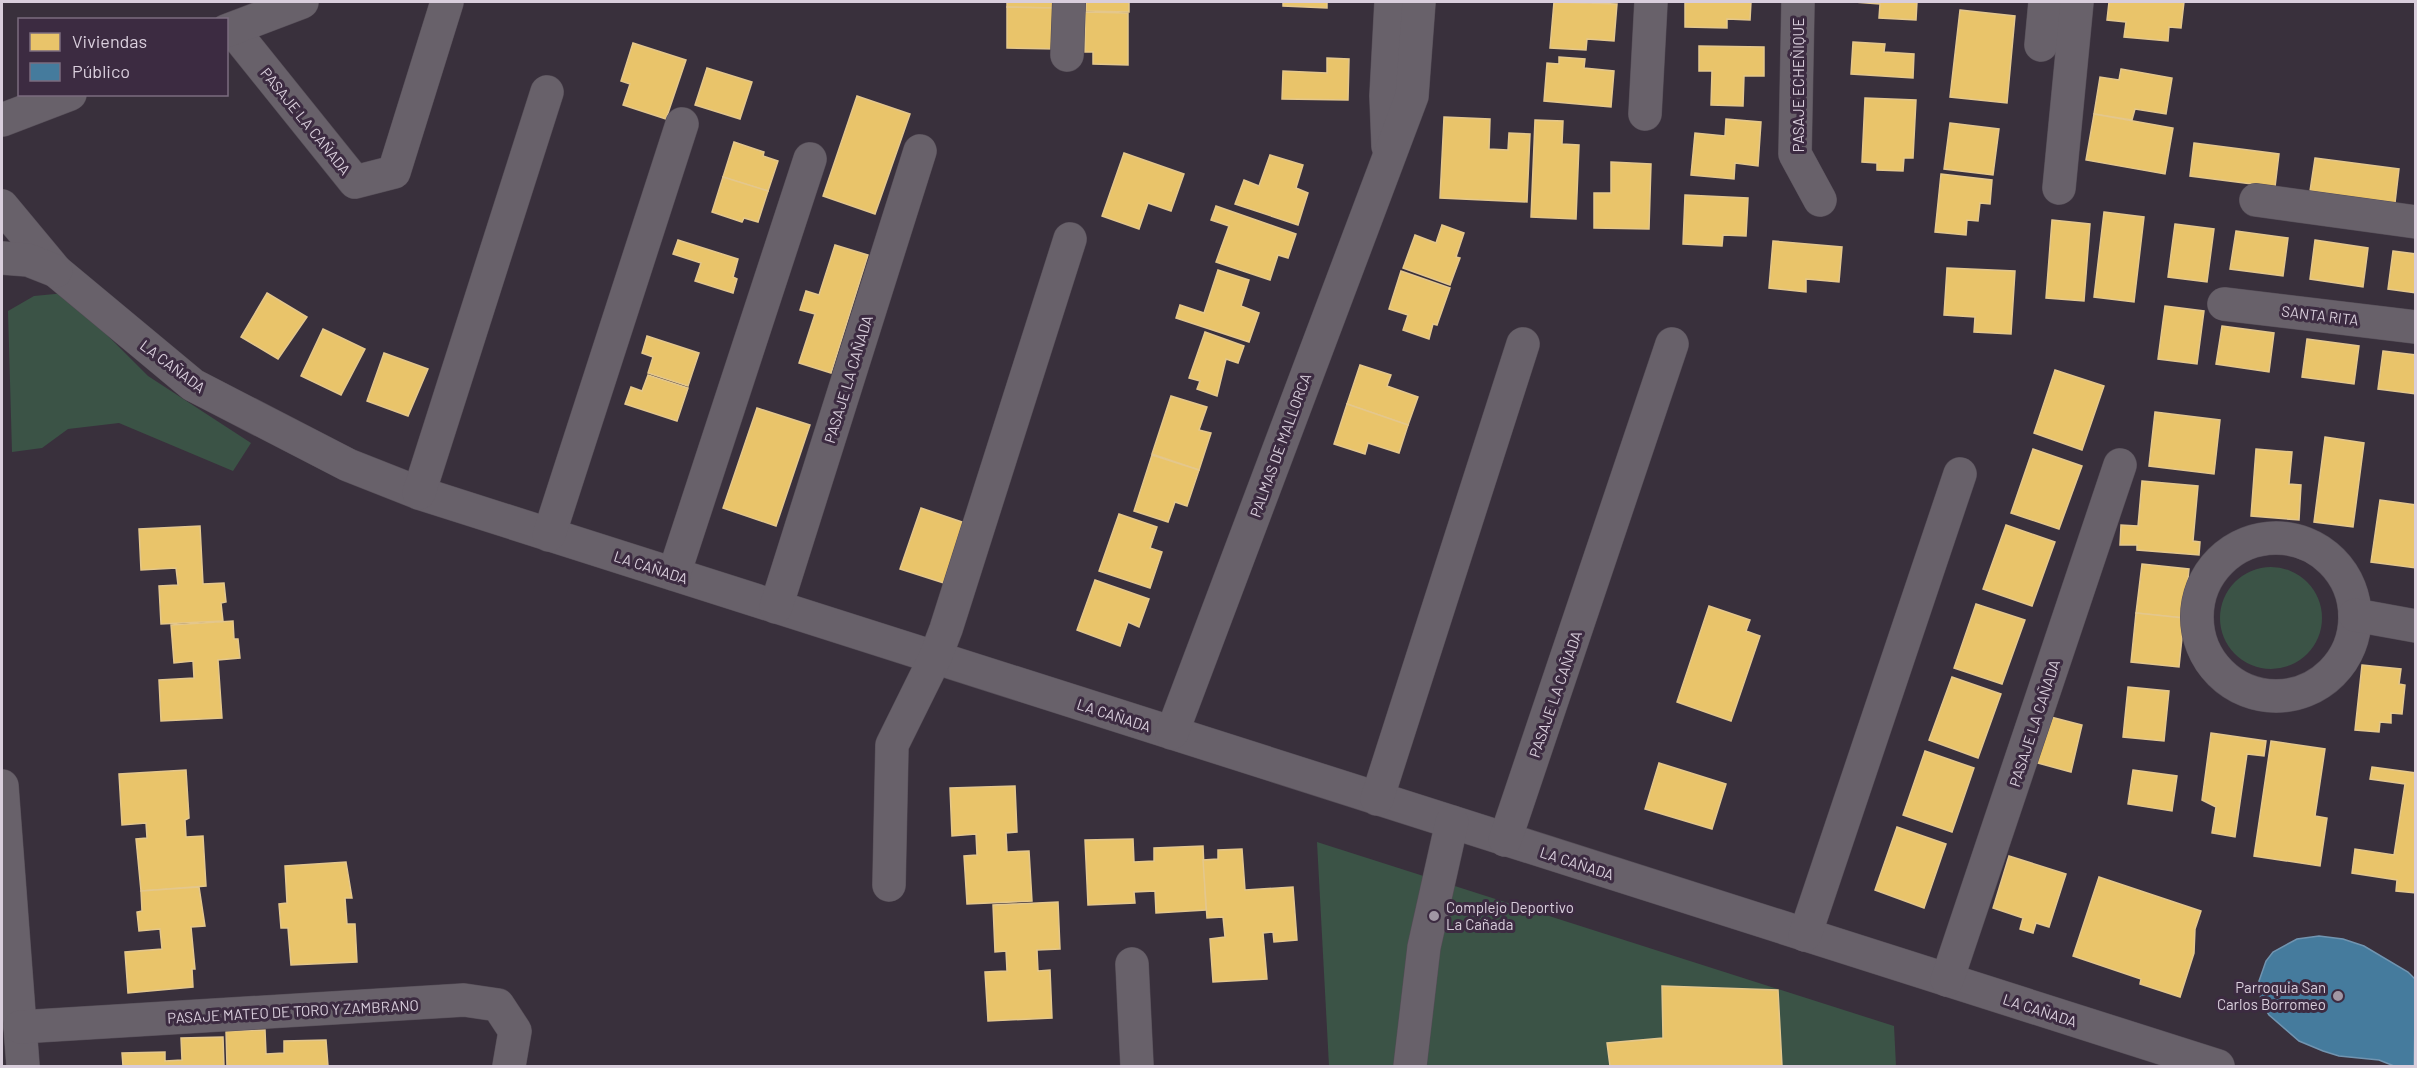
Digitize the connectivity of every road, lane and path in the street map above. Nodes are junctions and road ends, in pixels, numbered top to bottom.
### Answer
1 (302, 2) edge
2 (447, 2) edge
3 (1069, 2) edge
4 (1391, 2) edge
5 (1419, 2) edge
6 (1651, 2) edge
7 (1798, 2) edge
8 (2045, 2) edge
9 (2077, 2) edge
10 (229, 30) edge
11 (2041, 45) dead end
12 (1067, 55) dead end
13 (547, 92) dead end
14 (65, 96) edge
15 (1645, 114) dead end
16 (2, 120) edge
17 (682, 124) dead end
18 (920, 151) dead end
19 (1388, 156) junction
20 (810, 159) dead end
21 (2059, 188) dead end
22 (1820, 200) dead end
23 (2256, 200) dead end
24 (2, 206) edge
25 (2415, 222) edge
26 (1070, 239) dead end
27 (2, 258) edge
28 (56, 271) junction
29 (2224, 304) dead end
30 (2415, 327) edge
31 (1522, 344) dead end
32 (1672, 344) dead end
33 (2120, 465) dead end
34 (1960, 474) dead end
35 (419, 493) junction
36 (549, 535) junction
37 (674, 574) junction
38 (776, 607) junction
39 (2355, 615) junction
40 (2415, 626) edge
41 (935, 658) junction
42 (1172, 733) junction
43 (2, 786) edge
44 (1377, 799) junction
45 (1452, 822) junction
46 (1505, 840) junction
47 (889, 885) dead end
48 (1805, 935) junction
49 (1132, 964) dead end
50 (1947, 980) junction
51 (20, 1027) junction
52 (23, 1066) edge
53 (509, 1066) edge
54 (1137, 1066) edge
55 (1410, 1066) edge
56 (2218, 1066) edge

1 - 10 street, PASAJE LA CAÑADA
2 - 10 street, PASAJE LA CAÑADA
3 - 12 street
4 - 19 street, PALMAS DE MALLORCA
5 - 19 street, PALMAS DE MALLORCA
6 - 15 street
7 - 22 street, PASAJE ECHEÑIQUE
8 - 11 street
9 - 21 street
13 - 35 street
14 - 16 street
17 - 36 street
18 - 38 street, PASAJE LA CAÑADA
19 - 42 street, PALMAS DE MALLORCA
20 - 37 street
23 - 25 street
24 - 28 street, LA CAÑADA
26 - 41 street
27 - 28 street, LA CAÑADA
28 - 35 street, LA CAÑADA
29 - 30 street, SANTA RITA
31 - 44 street
32 - 46 street, PASAJE LA CAÑADA
33 - 50 street, PASAJE LA CAÑADA
34 - 48 street
35 - 36 street, LA CAÑADA
36 - 37 street, LA CAÑADA
37 - 38 street, LA CAÑADA
38 - 41 street, LA CAÑADA
39 - 39 street
39 - 40 street
41 - 42 street, LA CAÑADA
41 - 47 street
42 - 44 street, LA CAÑADA
43 - 51 street
44 - 45 street, LA CAÑADA
45 - 46 street, LA CAÑADA
45 - 55 street
46 - 48 street, LA CAÑADA
48 - 50 street, LA CAÑADA
49 - 54 street
50 - 56 street, LA CAÑADA
51 - 52 street
51 - 53 street, PASAJE MATEO DE TORO Y ZAMBRANO

